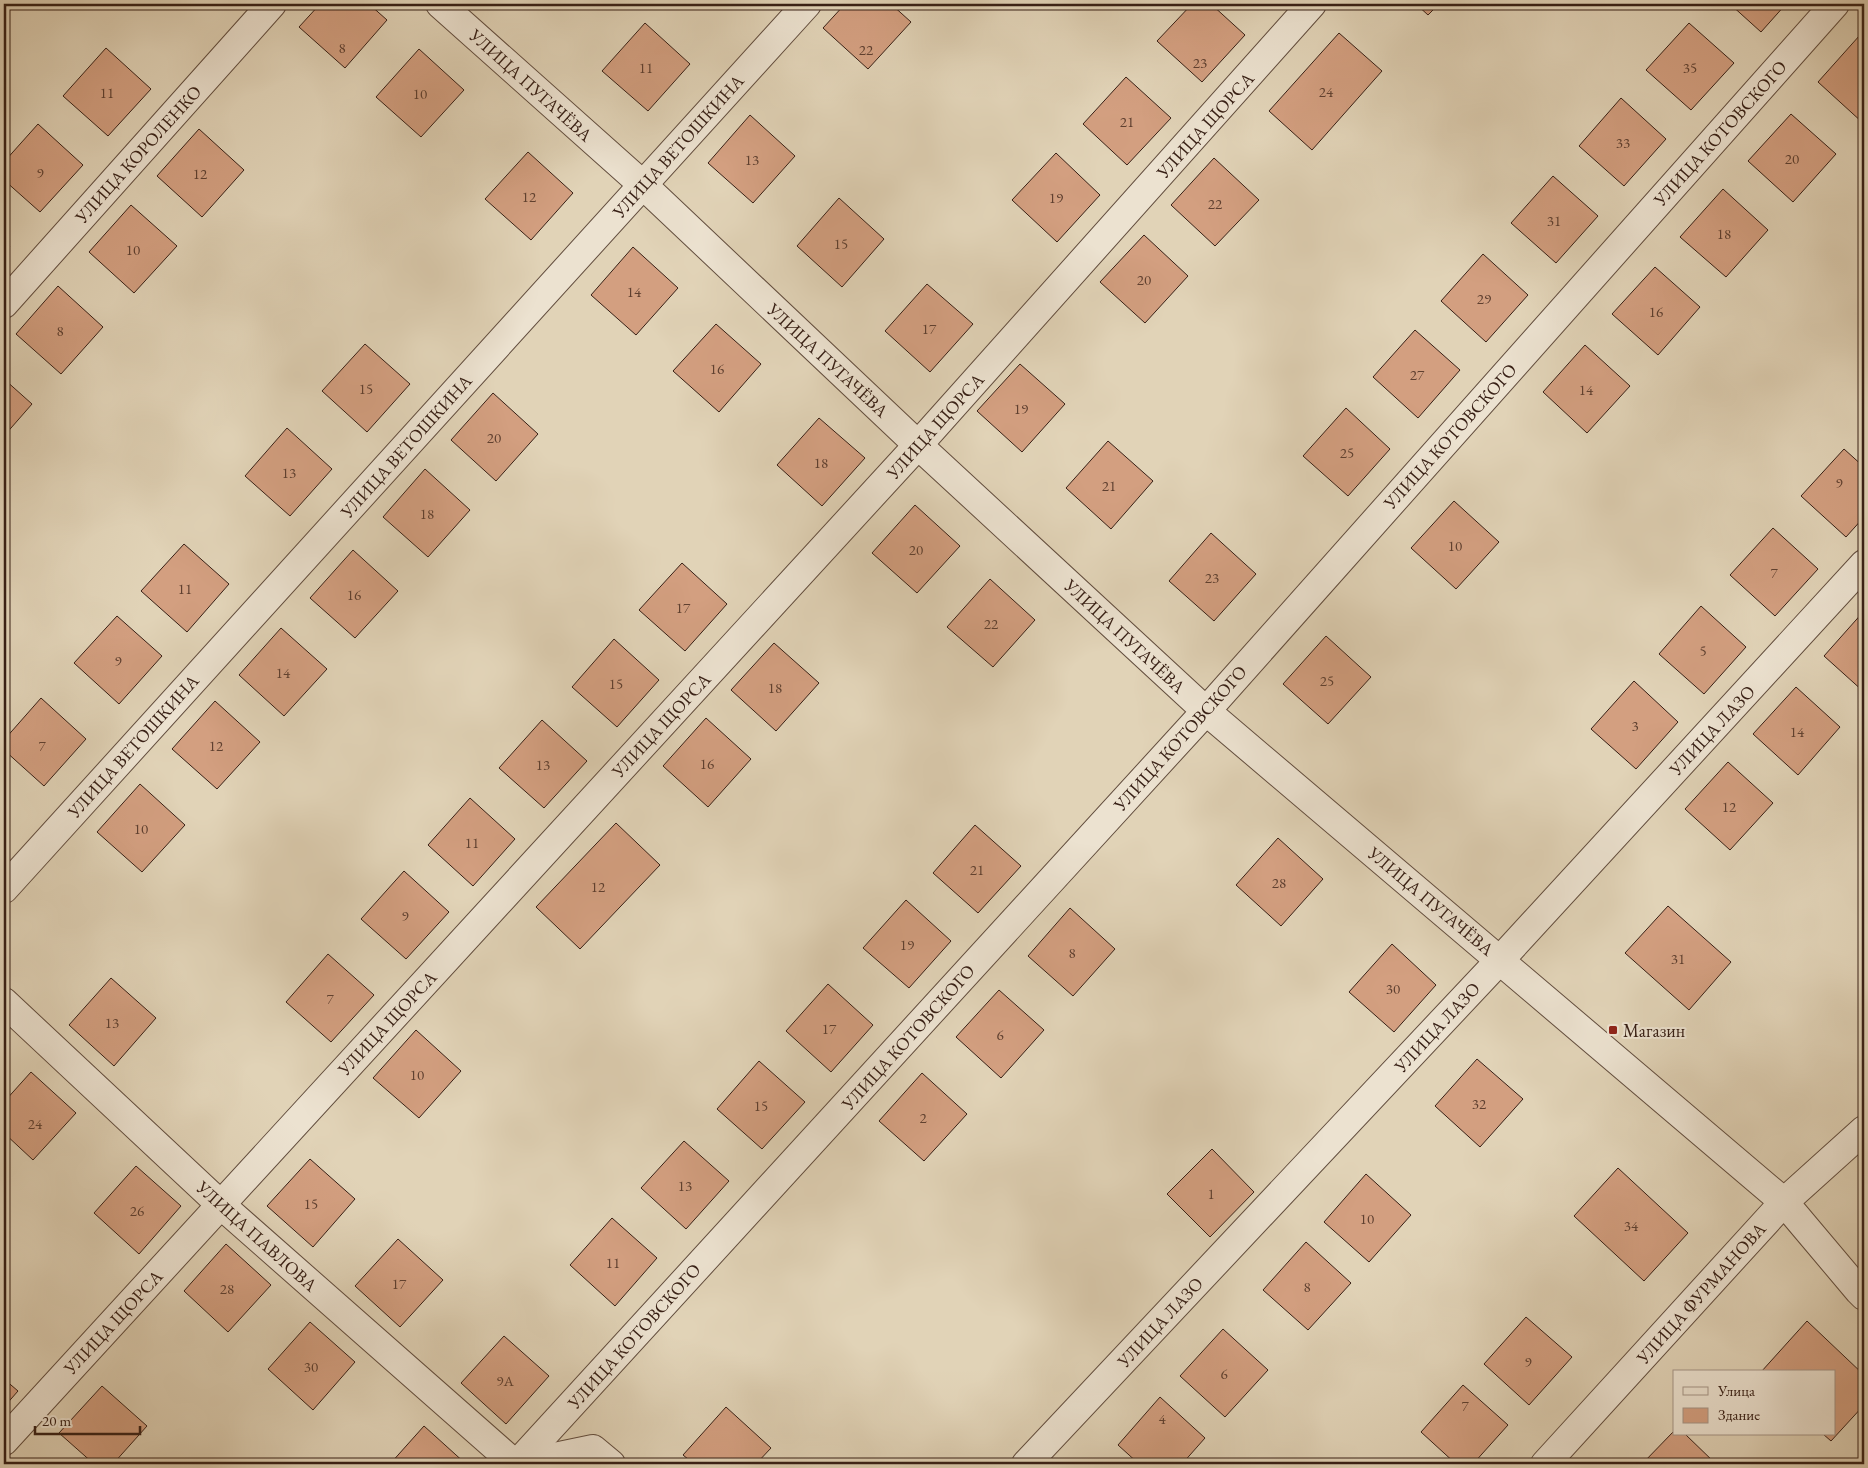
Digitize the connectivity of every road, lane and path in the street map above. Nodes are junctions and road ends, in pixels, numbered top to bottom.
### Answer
1 (272, 4) edge
2 (440, 4) edge
3 (808, 4) edge
4 (1312, 4) edge
5 (1835, 4) edge
6 (643, 185) junction
7 (4, 304) edge
8 (918, 445) junction
9 (1864, 564) edge
10 (1206, 710) junction
11 (4, 889) edge
12 (1500, 960) junction
13 (4, 1002) edge
14 (1864, 1130) edge
15 (1784, 1202) junction
16 (221, 1205) junction
17 (1864, 1296) edge
18 (4, 1441) edge
19 (516, 1464) edge
20 (521, 1464) edge
21 (611, 1464) edge
22 (1026, 1464) edge
23 (1545, 1464) edge

1 - 7 street, УЛИЦА КОРОЛЕНКО
2 - 6 street, УЛИЦА ПУГАЧЁВА
3 - 6 street, УЛИЦА ВЕТОШКИНА
4 - 8 street, УЛИЦА ЩОРСА
5 - 10 street, УЛИЦА КОТОВСКОГО
6 - 8 street, УЛИЦА ПУГАЧЁВА
6 - 11 street, УЛИЦА ВЕТОШКИНА
8 - 10 street, УЛИЦА ПУГАЧЁВА
8 - 16 street, УЛИЦА ЩОРСА
9 - 12 street, УЛИЦА ЛАЗО
10 - 12 street, УЛИЦА ПУГАЧЁВА
10 - 19 street, УЛИЦА КОТОВСКОГО
12 - 15 street, УЛИЦА ПУГАЧЁВА
12 - 22 street, УЛИЦА ЛАЗО
13 - 16 street, УЛИЦА ПАВЛОВА
14 - 15 street, УЛИЦА ФУРМАНОВА
15 - 17 street, УЛИЦА ПУГАЧЁВА
15 - 23 street, УЛИЦА ФУРМАНОВА
16 - 18 street, УЛИЦА ЩОРСА
16 - 19 street, УЛИЦА ПАВЛОВА
20 - 21 street

